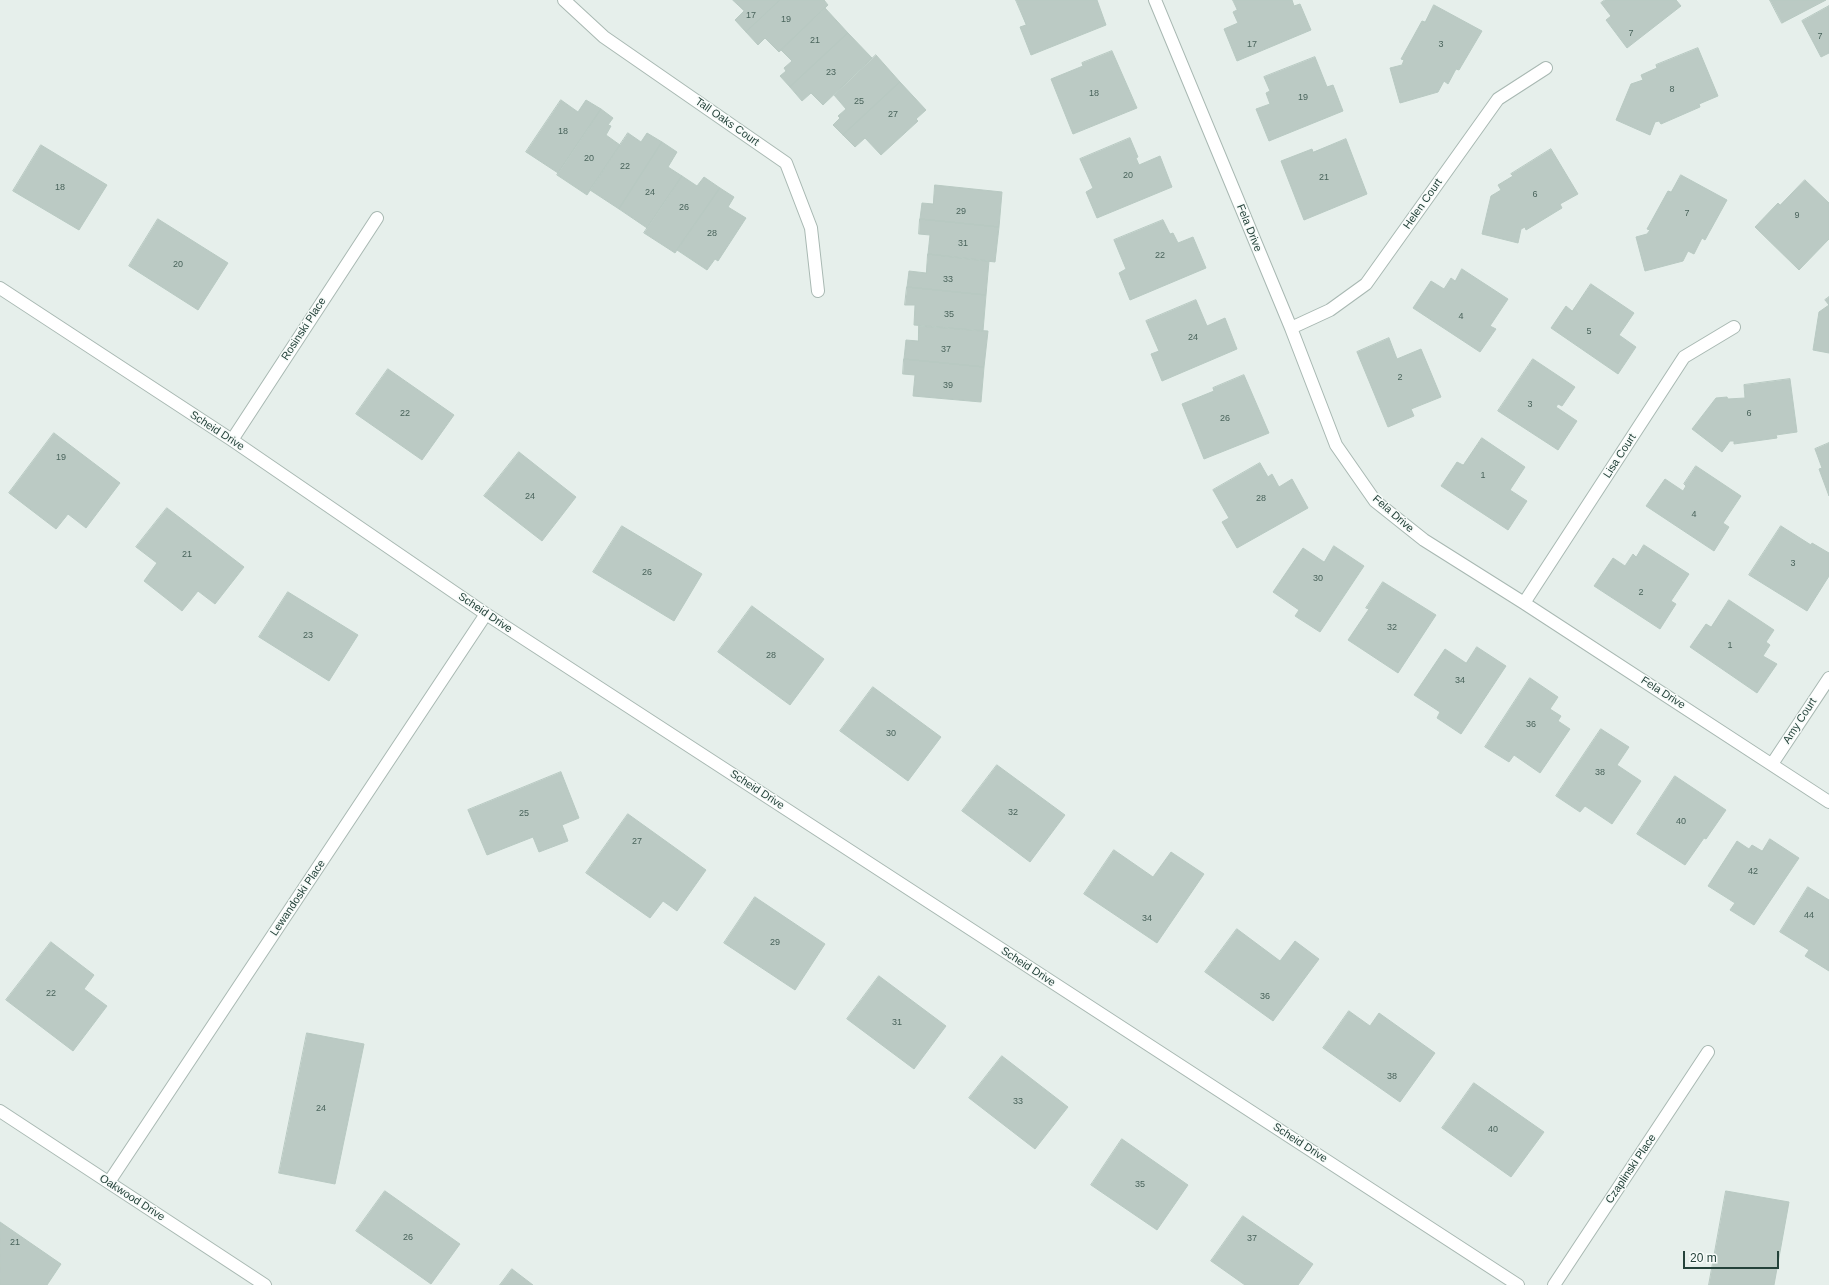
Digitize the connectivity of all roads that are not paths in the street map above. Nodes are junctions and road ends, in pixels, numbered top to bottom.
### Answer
1 (564, 0) edge
2 (1155, 0) edge
3 (1546, 68) dead end
4 (377, 218) dead end
5 (0, 288) edge
6 (818, 291) dead end
7 (1734, 327) dead end
8 (1291, 328) junction
9 (232, 440) junction
10 (1524, 603) junction
11 (486, 614) junction
12 (1829, 678) edge
13 (1772, 764) junction
14 (1829, 802) edge
15 (1708, 1052) dead end
16 (0, 1111) edge
17 (109, 1182) junction
18 (265, 1285) edge
19 (1518, 1285) edge
20 (1554, 1285) edge

1 - 6 street, Tall Oaks Court
2 - 8 street, Fela Drive
3 - 8 street, Helen Court
4 - 9 street, Rosinski Place
5 - 9 street, Scheid Drive
7 - 10 street, Lisa Court
8 - 10 street, Fela Drive
9 - 11 street, Scheid Drive
10 - 13 street, Fela Drive
11 - 17 street, Lewandoski Place
11 - 19 street, Scheid Drive
12 - 13 street, Amy Court
13 - 14 street, Fela Drive
15 - 20 street, Czaplinski Place
16 - 17 street, Oakwood Drive
17 - 18 street, Oakwood Drive

